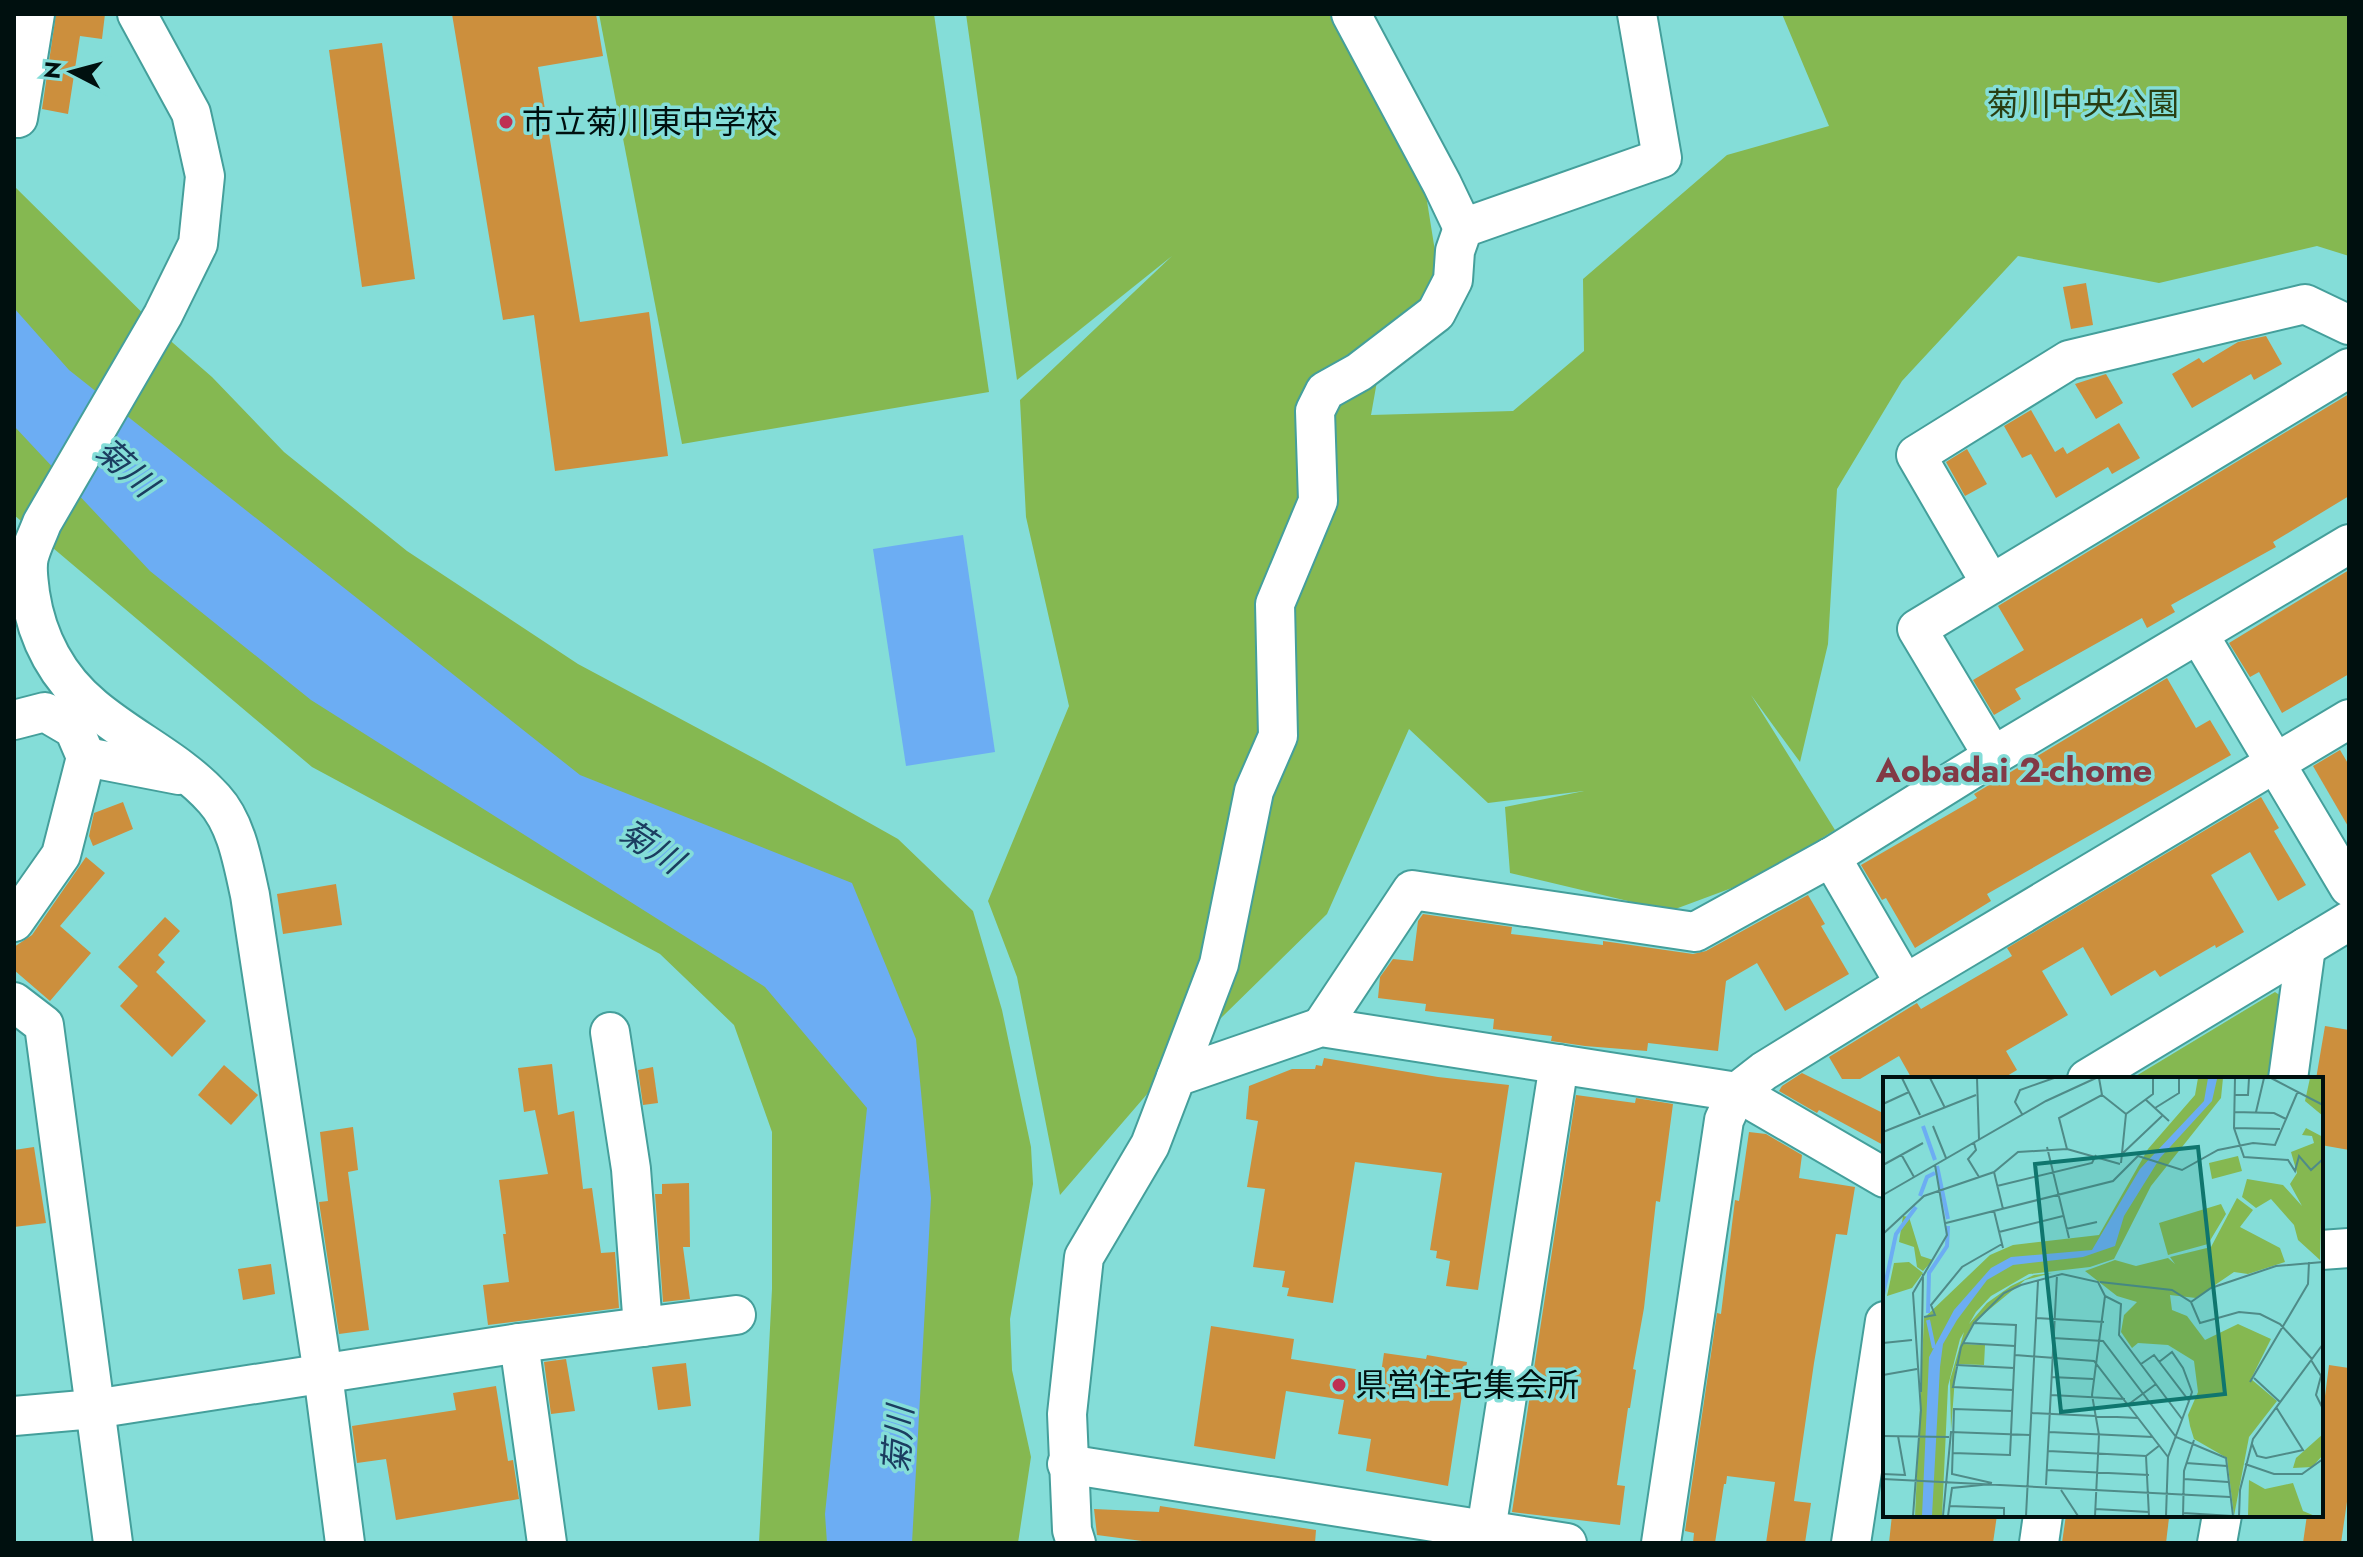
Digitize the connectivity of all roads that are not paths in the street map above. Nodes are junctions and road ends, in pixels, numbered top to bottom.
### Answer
1 (35, 14) edge
2 (137, 14) edge
3 (1351, 14) edge
4 (1637, 14) edge
5 (18, 118) dead end
6 (1463, 228) junction
7 (2349, 325) edge
8 (2349, 368) edge
9 (2349, 544) edge
10 (1991, 584) junction
11 (2199, 635) junction
12 (2349, 719) edge
13 (14, 720) edge
14 (1993, 756) junction
15 (86, 757) junction
16 (2276, 763) junction
17 (193, 778) junction
18 (1831, 857) junction
19 (2349, 887) edge
20 (2349, 921) edge
21 (14, 922) edge
22 (2306, 947) junction
23 (1905, 984) junction
24 (14, 1002) edge
25 (1321, 1027) junction
26 (610, 1032) dead end
27 (1559, 1064) junction
28 (1176, 1077) junction
29 (2090, 1077) edge
30 (2288, 1077) edge
31 (1737, 1092) junction
32 (1883, 1177) edge
33 (2349, 1248) edge
34 (2323, 1250) edge
35 (736, 1315) dead end
36 (643, 1327) junction
37 (1883, 1334) edge
38 (519, 1343) junction
39 (323, 1374) junction
40 (94, 1409) junction
41 (14, 1416) edge
42 (1067, 1464) junction
43 (2043, 1517) edge
44 (2222, 1517) edge
45 (1485, 1537) edge
46 (113, 1543) edge
47 (345, 1543) edge
48 (547, 1543) edge
49 (1076, 1543) edge
50 (1567, 1543) edge
51 (1661, 1543) edge
52 (1851, 1543) edge
53 (2039, 1543) edge
54 (2217, 1543) edge

1 - 5 street
2 - 17 street
3 - 6 street
4 - 6 street
6 - 28 street
7 - 10 street
8 - 10 street
9 - 11 street
10 - 14 street
11 - 14 street
11 - 16 street
12 - 16 street
13 - 15 street
14 - 18 street
15 - 17 street
15 - 21 street
16 - 19 street
16 - 23 street
17 - 39 street
18 - 23 street
18 - 25 street
20 - 22 street
22 - 29 street
22 - 30 street
23 - 31 street
24 - 40 street
25 - 27 street
25 - 28 street
26 - 36 street
27 - 31 street
27 - 45 street
28 - 42 street
31 - 32 street
31 - 51 street
33 - 34 street
35 - 36 street
36 - 38 street
37 - 52 street
38 - 39 street
38 - 48 street
39 - 40 street
39 - 47 street
40 - 41 street
40 - 46 street
42 - 45 street
42 - 49 street
43 - 53 street
44 - 54 street
45 - 50 street

